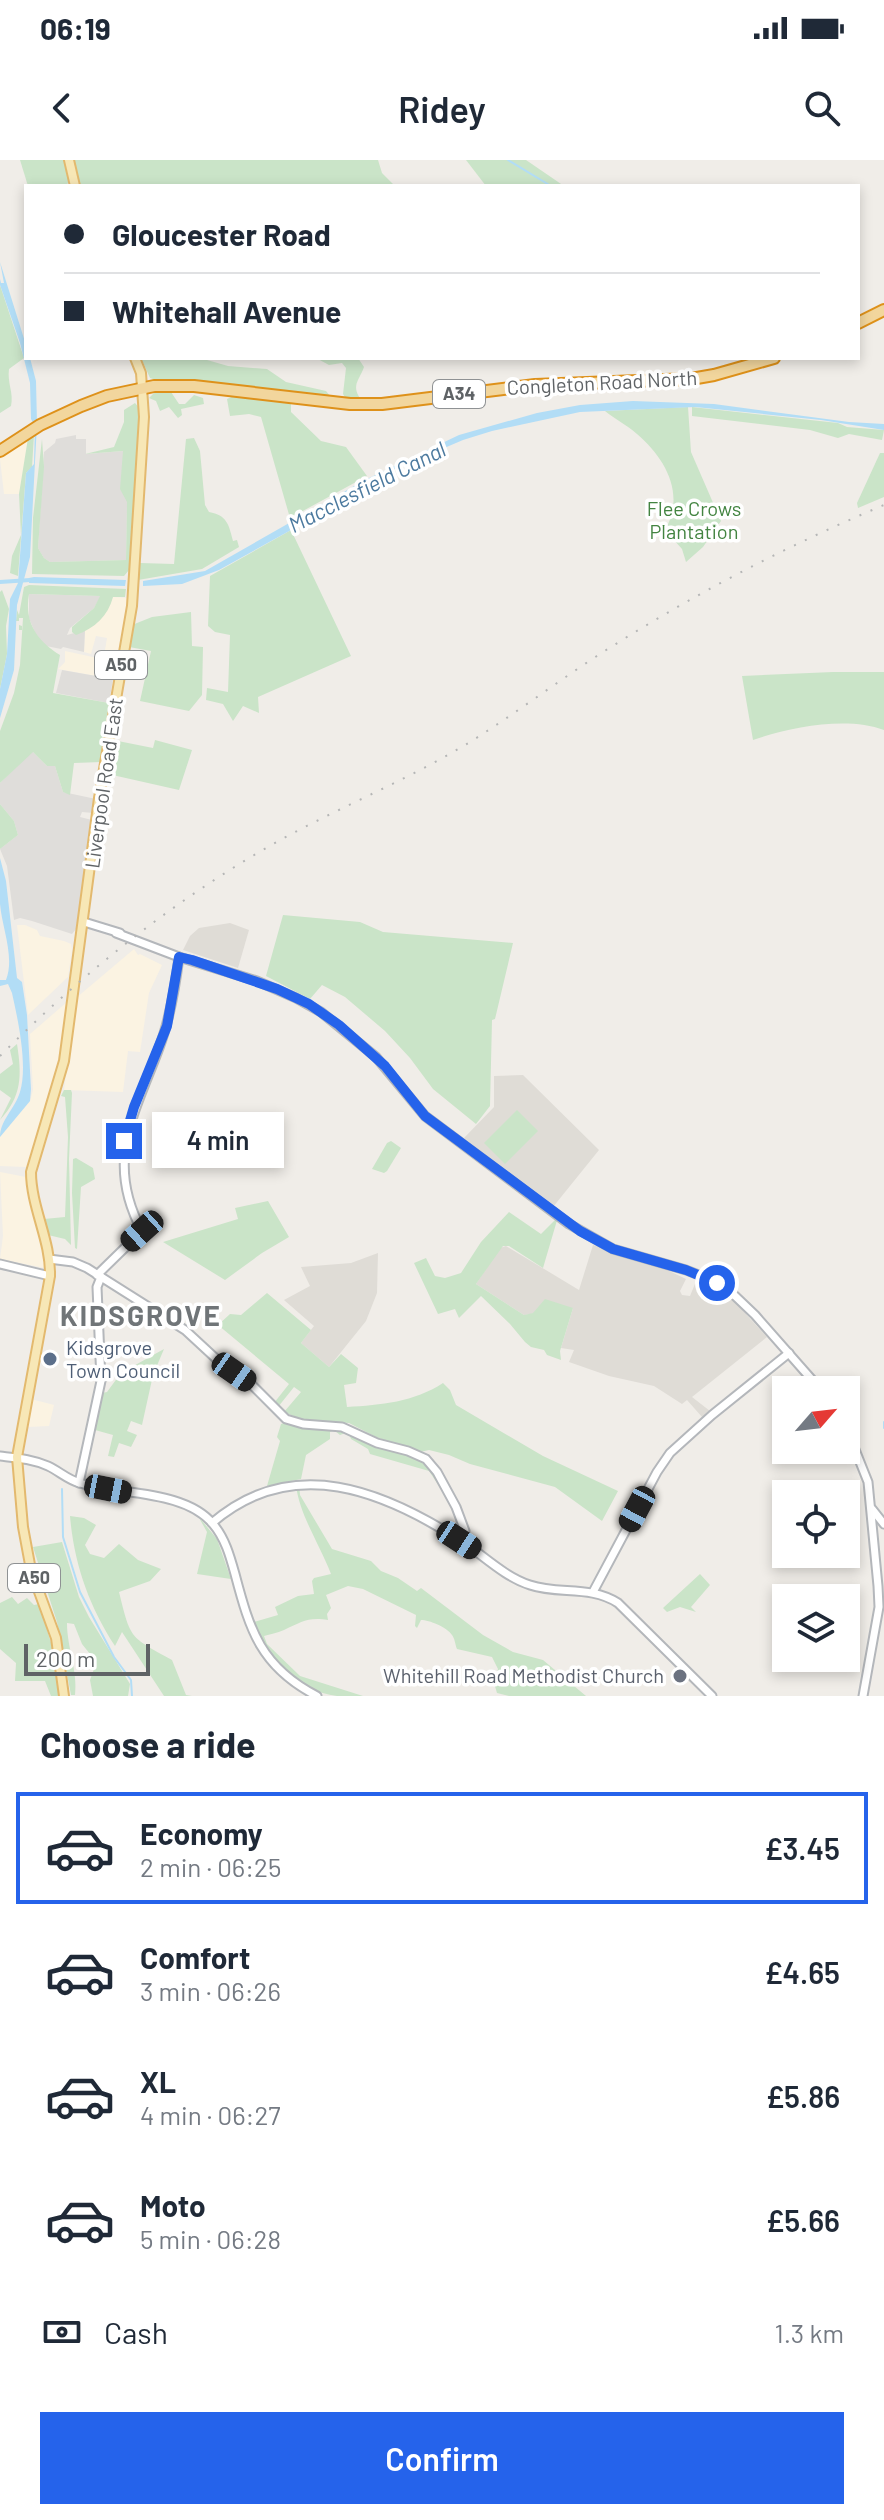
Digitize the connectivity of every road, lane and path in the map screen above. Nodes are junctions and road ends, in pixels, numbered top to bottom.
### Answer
1 (69, 160) edge
2 (75, 184) edge
3 (884, 310) edge
4 (860, 322) edge
5 (135, 360) edge
6 (767, 360) edge
7 (142, 388) junction
8 (0, 451) edge
9 (84, 922) junction
10 (179, 957) junction
11 (49, 1259) junction
12 (0, 1264) edge
13 (50, 1276) junction
14 (99, 1276) junction
15 (789, 1353) junction
16 (809, 1376) edge
17 (0, 1456) edge
18 (17, 1457) junction
19 (860, 1461) edge
20 (42, 1464) junction
21 (18, 1478) junction
22 (79, 1483) junction
23 (871, 1507) junction
24 (212, 1523) junction
25 (884, 1525) edge
26 (873, 1528) junction
27 (459, 1540) junction
28 (593, 1592) junction
29 (64, 1696) edge
30 (317, 1696) edge
31 (712, 1696) edge
32 (863, 1696) edge

1 - 2 main road
3 - 4 highway
5 - 7 main road, A50
6 - 7 highway, Congleton Road North / A34
7 - 8 highway, A34
7 - 9 main road, Liverpool Road East / A50
9 - 10 street
9 - 11 main road, Liverpool Road East / A50
10 - 14 street
10 - 15 street
11 - 13 main road, A50
11 - 14 street
12 - 13 street
13 - 18 main road, A50
14 - 22 street
14 - 27 street
15 - 16 street
15 - 28 street
17 - 18 street
18 - 20 street
18 - 21 main road, A50
19 - 23 street
20 - 21 street
20 - 22 street
21 - 29 main road, A50
22 - 24 street
23 - 25 street
23 - 26 street
24 - 27 street
24 - 30 street
25 - 26 street
26 - 32 street
27 - 28 street
28 - 31 street

